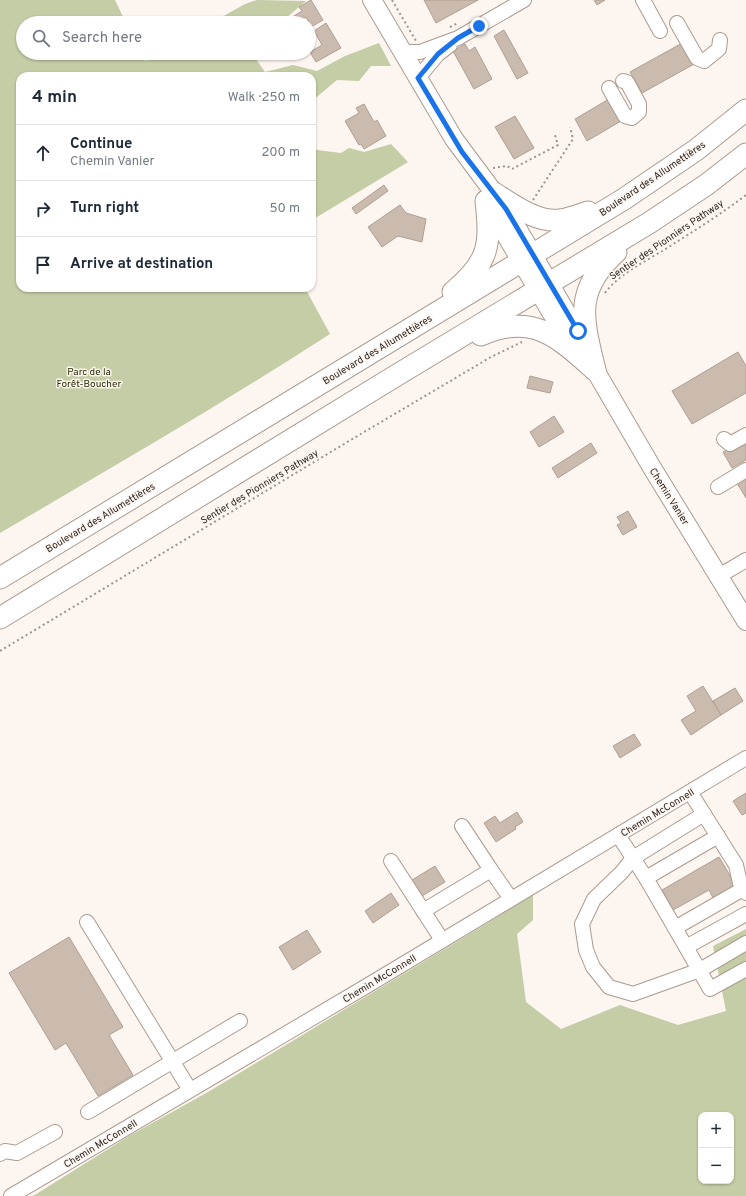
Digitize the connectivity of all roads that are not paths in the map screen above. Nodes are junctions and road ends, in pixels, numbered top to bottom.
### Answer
1 (372, 0) edge
2 (524, 0) edge
3 (643, 0) edge
4 (677, 23) dead end
5 (660, 31) dead end
6 (458, 38) junction
7 (720, 40) dead end
8 (410, 47) junction
9 (418, 78) junction
10 (623, 80) dead end
11 (609, 88) dead end
12 (746, 110) edge
13 (746, 154) edge
14 (490, 197) junction
15 (624, 199) junction
16 (649, 223) junction
17 (527, 258) junction
18 (544, 287) junction
19 (384, 345) junction
20 (595, 370) junction
21 (397, 375) junction
22 (746, 435) edge
23 (724, 439) dead end
24 (746, 470) edge
25 (718, 487) dead end
26 (746, 560) edge
27 (719, 576) junction
28 (0, 578) edge
29 (0, 618) edge
30 (746, 621) edge
31 (746, 758) edge
32 (690, 792) junction
33 (704, 814) junction
34 (462, 826) dead end
35 (618, 835) junction
36 (718, 836) junction
37 (633, 858) junction
38 (391, 861) dead end
39 (491, 870) junction
40 (646, 878) junction
41 (745, 891) edge
42 (511, 899) junction
43 (423, 911) junction
44 (746, 914) edge
45 (86, 922) dead end
46 (675, 928) junction
47 (442, 940) junction
48 (746, 943) edge
49 (686, 947) junction
50 (746, 969) edge
51 (700, 970) junction
52 (240, 1021) dead end
53 (172, 1061) junction
54 (190, 1090) junction
55 (88, 1112) dead end
56 (55, 1132) dead end
57 (0, 1154) edge
58 (11, 1196) edge

1 - 8 main road, Chemin Vanier
2 - 6 street
3 - 5 street
4 - 7 street
6 - 8 street
6 - 9 street
8 - 9 main road, Chemin Vanier
9 - 14 main road, Chemin Vanier
10 - 11 street
12 - 15 highway, Boulevard des Allumettières
13 - 16 highway
14 - 15 highway
14 - 17 main road, Chemin Vanier
14 - 19 highway
15 - 17 highway, Boulevard des Allumettières
16 - 18 highway
16 - 20 highway
17 - 18 main road, Chemin Vanier
17 - 19 highway, Boulevard des Allumettières
18 - 20 main road, Chemin Vanier
18 - 21 highway
19 - 28 highway, Boulevard des Allumettières
20 - 21 highway
20 - 27 main road, Chemin Vanier
21 - 29 highway
22 - 23 street
24 - 25 street
26 - 27 street
27 - 30 main road, Chemin Vanier
31 - 32 street, Chemin McConnell
32 - 33 street
32 - 35 street, Chemin McConnell
33 - 36 street
33 - 37 street
34 - 39 street
35 - 37 street
35 - 42 street, Chemin McConnell
36 - 40 street
36 - 41 street
37 - 40 street
37 - 51 street
38 - 43 street
39 - 42 street
39 - 43 street
40 - 46 street
41 - 46 street
42 - 47 street, Chemin McConnell
43 - 47 street
44 - 49 street
45 - 53 street
46 - 49 street
47 - 54 street, Chemin McConnell
48 - 51 street
49 - 51 street
50 - 51 street
52 - 53 street
53 - 54 street
53 - 55 street
54 - 58 street, Chemin McConnell
56 - 57 street

